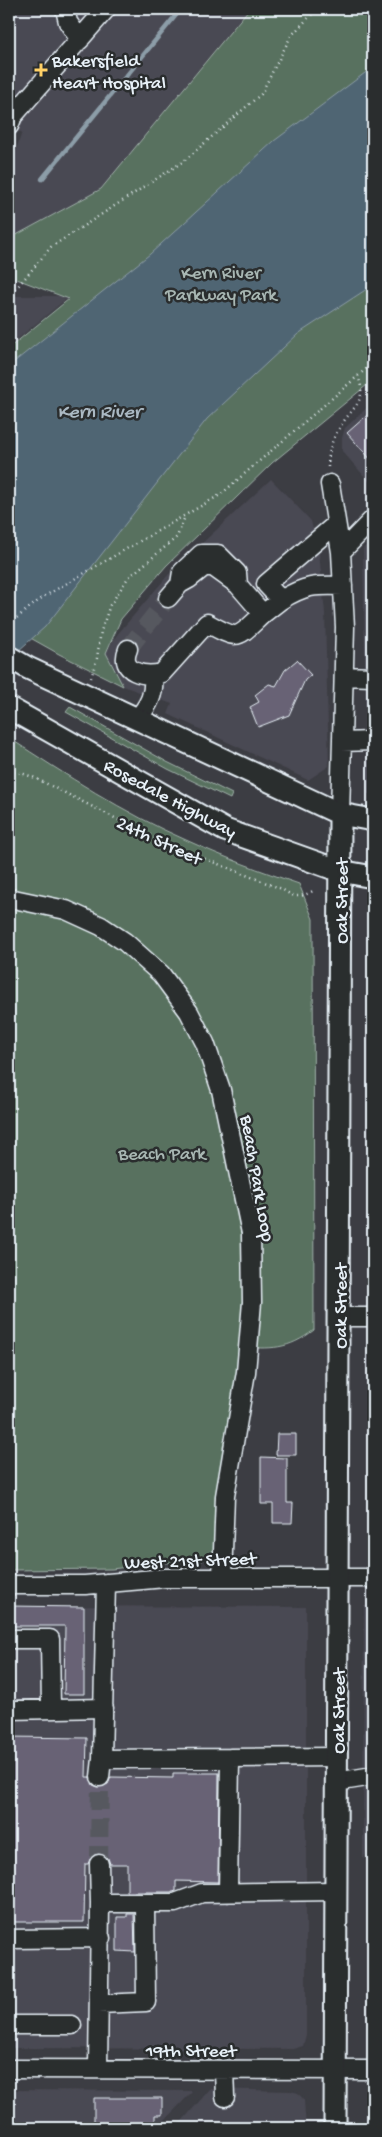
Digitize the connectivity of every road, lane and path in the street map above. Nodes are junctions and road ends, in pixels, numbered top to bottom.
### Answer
1 (65, 9) edge
2 (106, 9) edge
3 (317, 9) edge
4 (80, 40) junction
5 (10, 119) edge
6 (9, 297) edge
7 (373, 363) edge
8 (358, 376) junction
9 (330, 484) joint
10 (184, 517) junction
11 (373, 519) edge
12 (336, 524) junction
13 (341, 552) junction
14 (343, 586) junction
15 (168, 598) tunnel mouth
16 (281, 600) junction
17 (263, 614) junction
18 (9, 624) edge
19 (128, 649) dead end
20 (9, 657) edge
21 (153, 675) junction
22 (344, 676) junction
23 (373, 677) edge
24 (82, 693) junction
25 (15, 712) edge
26 (137, 719) junction
27 (373, 741) edge
28 (342, 742) junction
29 (9, 772) edge
30 (340, 814) junction
31 (373, 820) edge
32 (340, 871) junction
33 (373, 878) edge
34 (312, 891) dead end
35 (9, 898) edge
36 (373, 1316) edge
37 (339, 1317) junction
38 (222, 1578) junction
39 (337, 1578) junction
40 (373, 1578) edge
41 (106, 1583) junction
42 (9, 1585) edge
43 (9, 1639) edge
44 (104, 1708) junction
45 (51, 1709) junction
46 (9, 1710) edge
47 (336, 1757) junction
48 (230, 1758) junction
49 (102, 1759) junction
50 (373, 1776) edge
51 (100, 1777) tunnel mouth
52 (336, 1782) junction
53 (100, 1864) tunnel mouth
54 (336, 1891) junction
55 (228, 1893) junction
56 (100, 1903) junction
57 (145, 1904) junction
58 (100, 1938) junction
59 (9, 1939) edge
60 (100, 2004) junction
61 (9, 2025) edge
62 (72, 2025) dead end
63 (9, 2069) edge
64 (98, 2069) junction
65 (224, 2070) junction
66 (335, 2070) junction
67 (373, 2070) edge
68 (224, 2097) dead end
69 (335, 2128) edge

1 - 4 street
2 - 4 street
3 - 6 path
4 - 5 street
7 - 8 path
8 - 9 path
8 - 10 path
9 - 12 street, Oak Street
10 - 18 path
10 - 24 path
11 - 13 street
12 - 13 street, Oak Street
12 - 16 street
13 - 14 street, Oak Street
14 - 16 street
14 - 22 street, Oak Street
15 - 17 street
16 - 17 street
17 - 21 street
19 - 21 street
20 - 24 main road
21 - 26 street
22 - 23 street
22 - 28 street, Oak Street
24 - 26 main road
25 - 32 main road, Rosedale Highway
26 - 30 main road
27 - 28 street
28 - 30 street, Oak Street
29 - 34 path, 24th Street
30 - 31 main road
30 - 32 main road, Oak Street
32 - 33 main road
32 - 37 main road, Oak Street
35 - 38 street, Beach Park Loop
36 - 37 street
37 - 39 main road, Oak Street
38 - 39 street, West 21st Street
38 - 41 street, West 21st Street
39 - 40 street, West 21st Street
39 - 47 main road, Oak Street
41 - 42 street, West 21st Street
41 - 44 street
43 - 45 street
44 - 45 street
44 - 49 street
45 - 46 street
47 - 48 street
47 - 52 main road, Oak Street
48 - 49 street
48 - 55 street
49 - 51 street
50 - 52 street
52 - 54 main road, Oak Street
53 - 56 street
54 - 55 street
54 - 66 main road, Oak Street
55 - 57 street
56 - 57 street
56 - 58 street
57 - 60 street
58 - 59 street
58 - 60 street
60 - 64 street
61 - 62 street
63 - 64 street, 19th Street
64 - 65 street, 19th Street
65 - 66 street, 19th Street
65 - 68 street
66 - 67 street, 19th Street
66 - 69 main road, Oak Street

